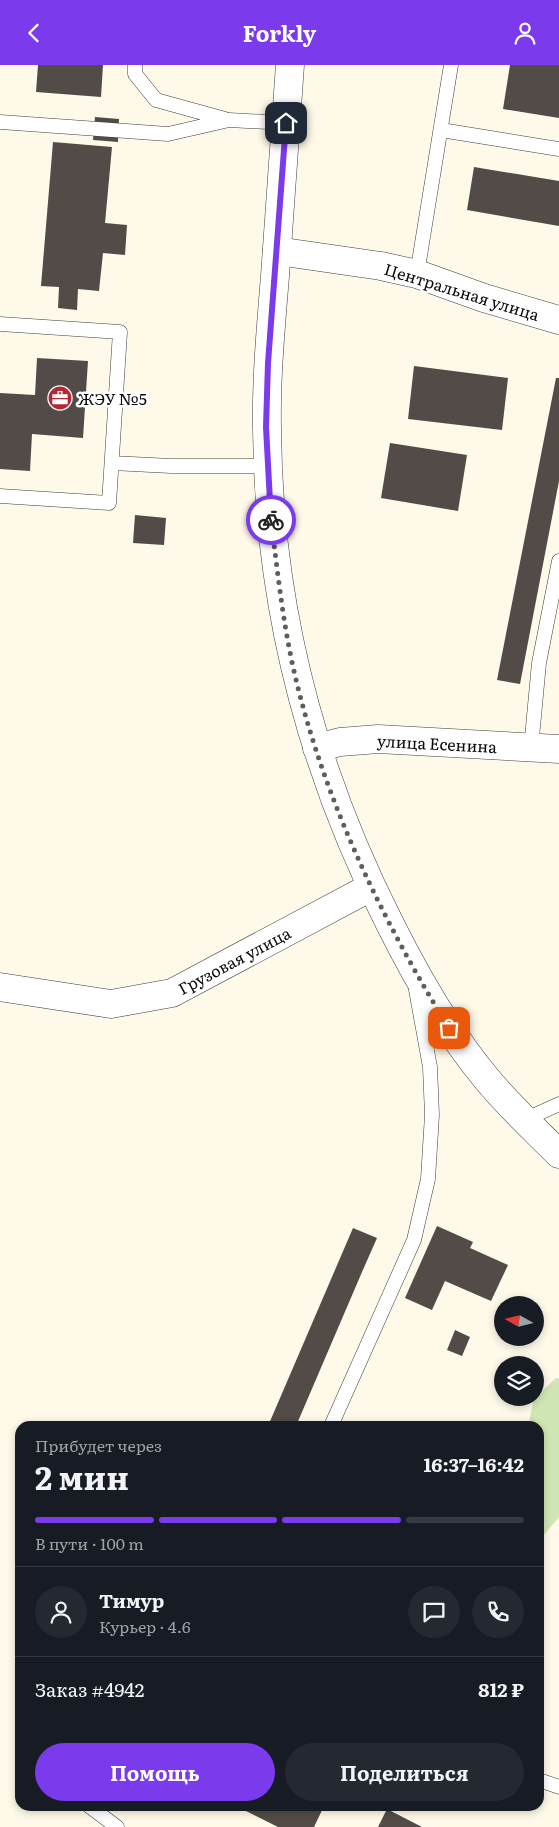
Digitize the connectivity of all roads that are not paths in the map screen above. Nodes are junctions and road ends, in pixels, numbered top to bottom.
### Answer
1 (135, 65) edge
2 (290, 65) edge
3 (451, 65) edge
4 (229, 120) junction
5 (0, 122) edge
6 (286, 123) junction
7 (441, 131) junction
8 (559, 149) edge
9 (277, 251) junction
10 (417, 274) junction
11 (559, 320) edge
12 (0, 324) edge
13 (112, 463) junction
14 (268, 466) junction
15 (0, 496) edge
16 (559, 561) edge
17 (317, 748) junction
18 (531, 748) junction
19 (559, 749) edge
20 (371, 887) junction
21 (413, 969) junction
22 (0, 987) edge
23 (559, 1104) edge
24 (524, 1120) junction
25 (559, 1154) edge
26 (333, 1421) edge
27 (544, 1782) edge
28 (559, 1787) edge
29 (96, 1811) edge
30 (117, 1827) edge

1 - 4 lane
2 - 6 street
3 - 7 lane
4 - 5 lane
4 - 6 lane
6 - 9 street
7 - 8 lane
7 - 10 lane
9 - 10 street, Центральная улица
9 - 14 street
10 - 11 street, Центральная улица
12 - 13 lane
13 - 14 lane
13 - 15 lane
14 - 17 street
16 - 18 lane
17 - 18 street, улица Есенина
17 - 20 street
18 - 19 street, улица Есенина
20 - 21 street
20 - 22 street, Грузовая улица
21 - 24 street
21 - 26 lane
23 - 24 lane
24 - 25 street
27 - 28 lane
29 - 30 lane

